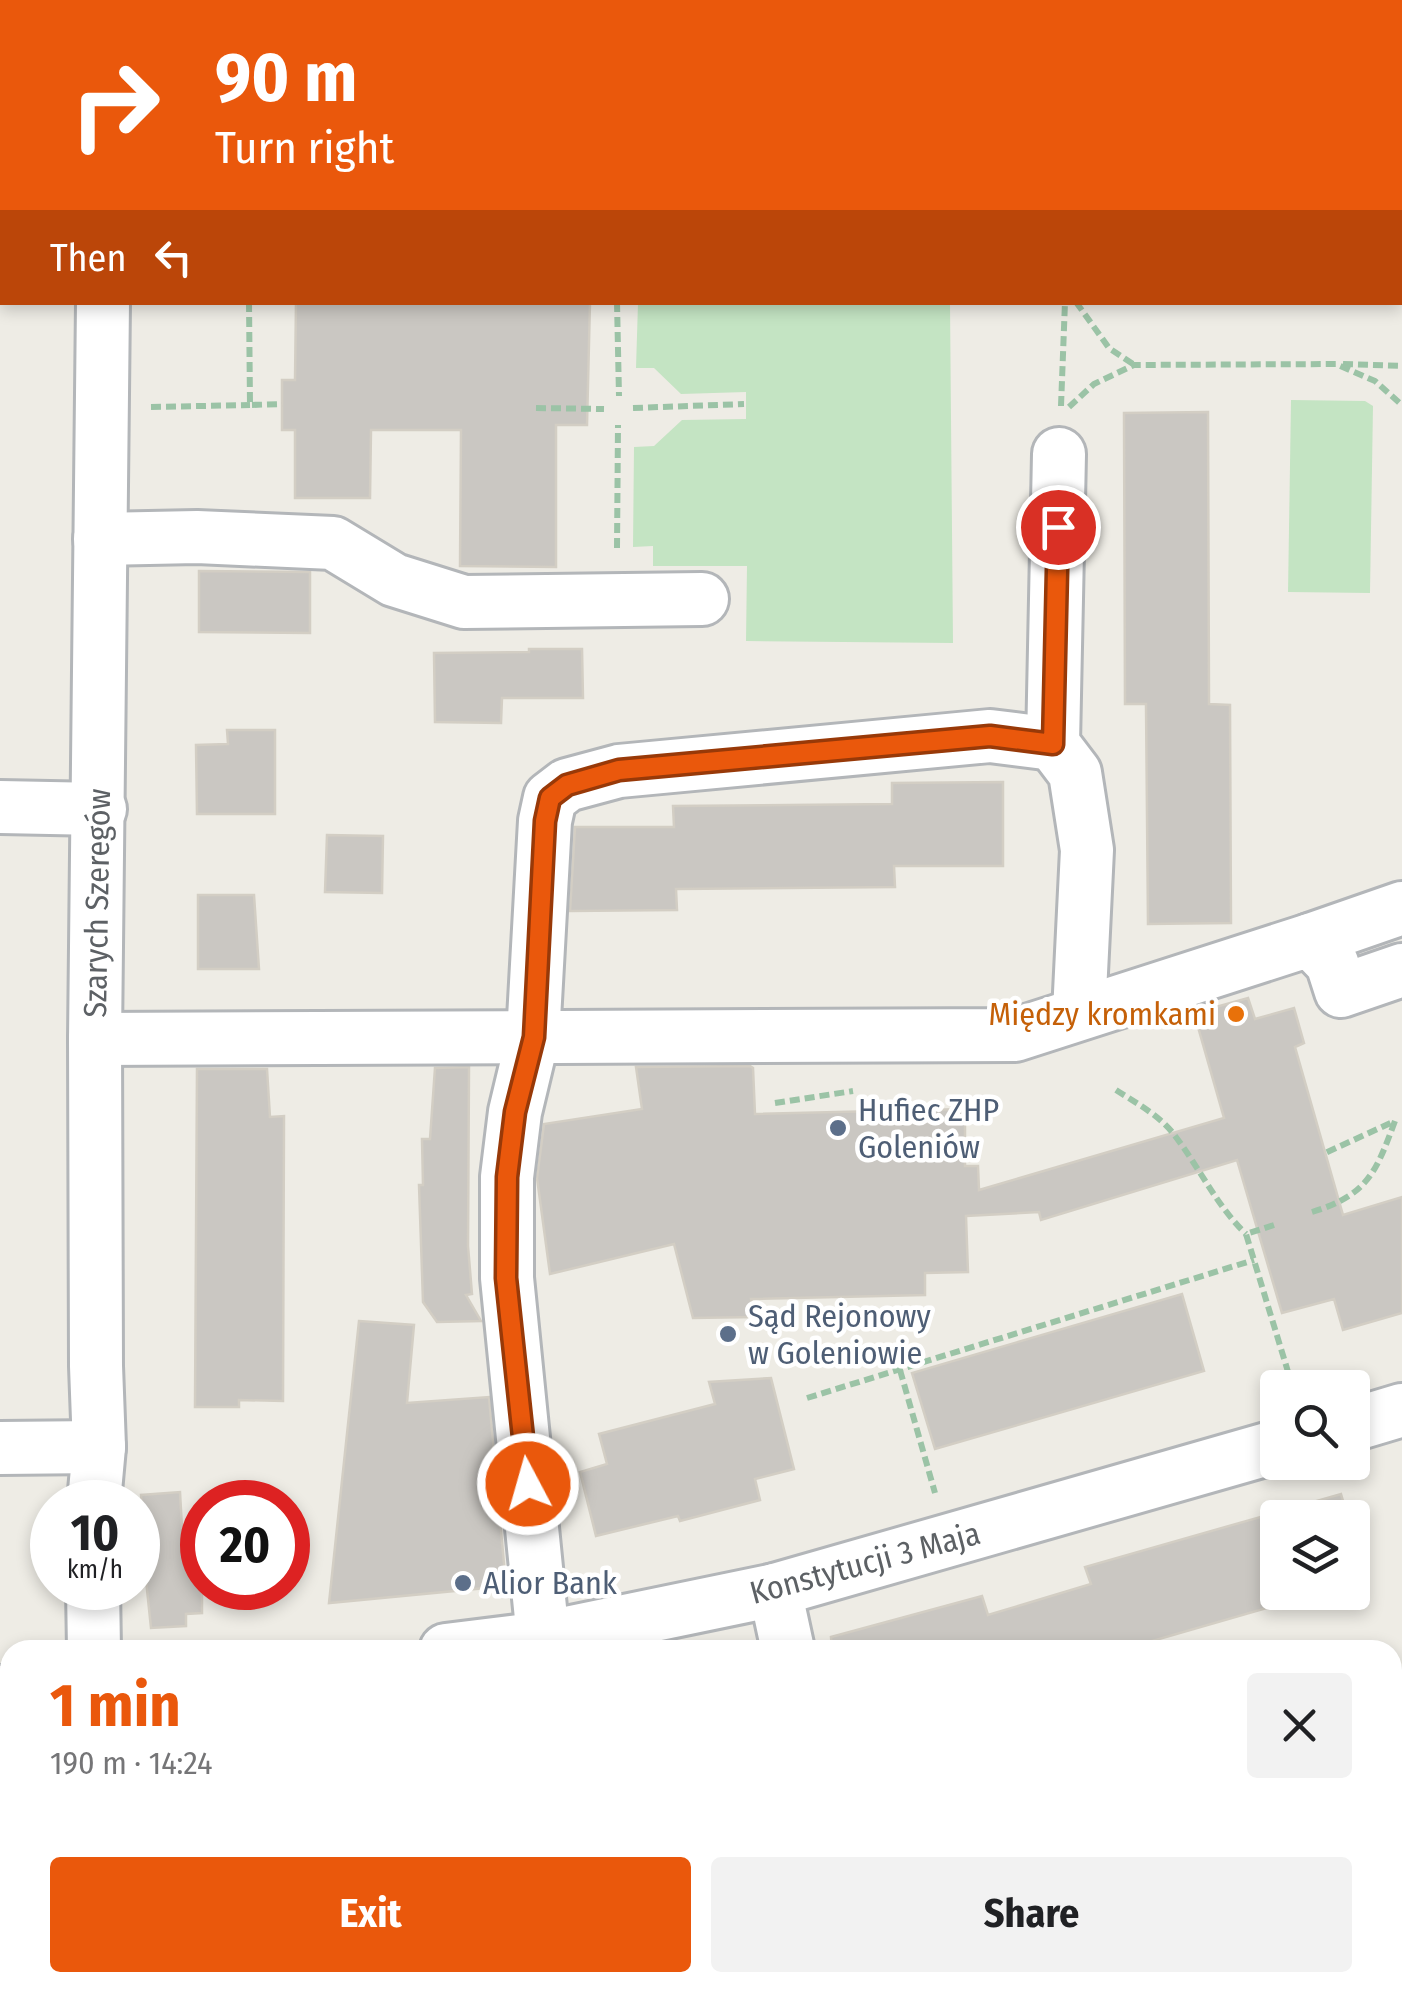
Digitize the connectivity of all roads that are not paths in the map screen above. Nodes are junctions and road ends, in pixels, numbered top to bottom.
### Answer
1 (102, 305) edge
2 (1059, 454) dead end
3 (100, 539) junction
4 (702, 599) dead end
5 (1053, 744) junction
6 (0, 807) edge
7 (100, 810) junction
8 (1402, 908) edge
9 (1310, 940) junction
10 (1402, 970) edge
11 (1080, 1014) junction
12 (534, 1037) junction
13 (95, 1039) junction
14 (1402, 1410) edge
15 (1370, 1420) edge
16 (99, 1447) junction
17 (0, 1448) edge
18 (1260, 1451) edge
19 (96, 1480) edge
20 (775, 1590) junction
21 (93, 1610) edge
22 (544, 1638) junction
23 (94, 1640) edge
24 (528, 1640) edge
25 (786, 1640) edge

1 - 3 street, Szarych Szeregów
2 - 5 street
3 - 4 street
3 - 7 street, Szarych Szeregów
5 - 11 street
5 - 12 street
6 - 7 street
7 - 13 street, Szarych Szeregów
8 - 9 street
9 - 10 street
9 - 11 street
11 - 12 street
12 - 13 street
12 - 22 street
13 - 16 street, Szarych Szeregów
14 - 15 street
16 - 17 street
16 - 19 street, Szarych Szeregów
18 - 20 street, Konstytucji 3 Maja
20 - 22 street, Konstytucji 3 Maja
20 - 25 street
21 - 23 street
22 - 24 street, Konstytucji 3 Maja

